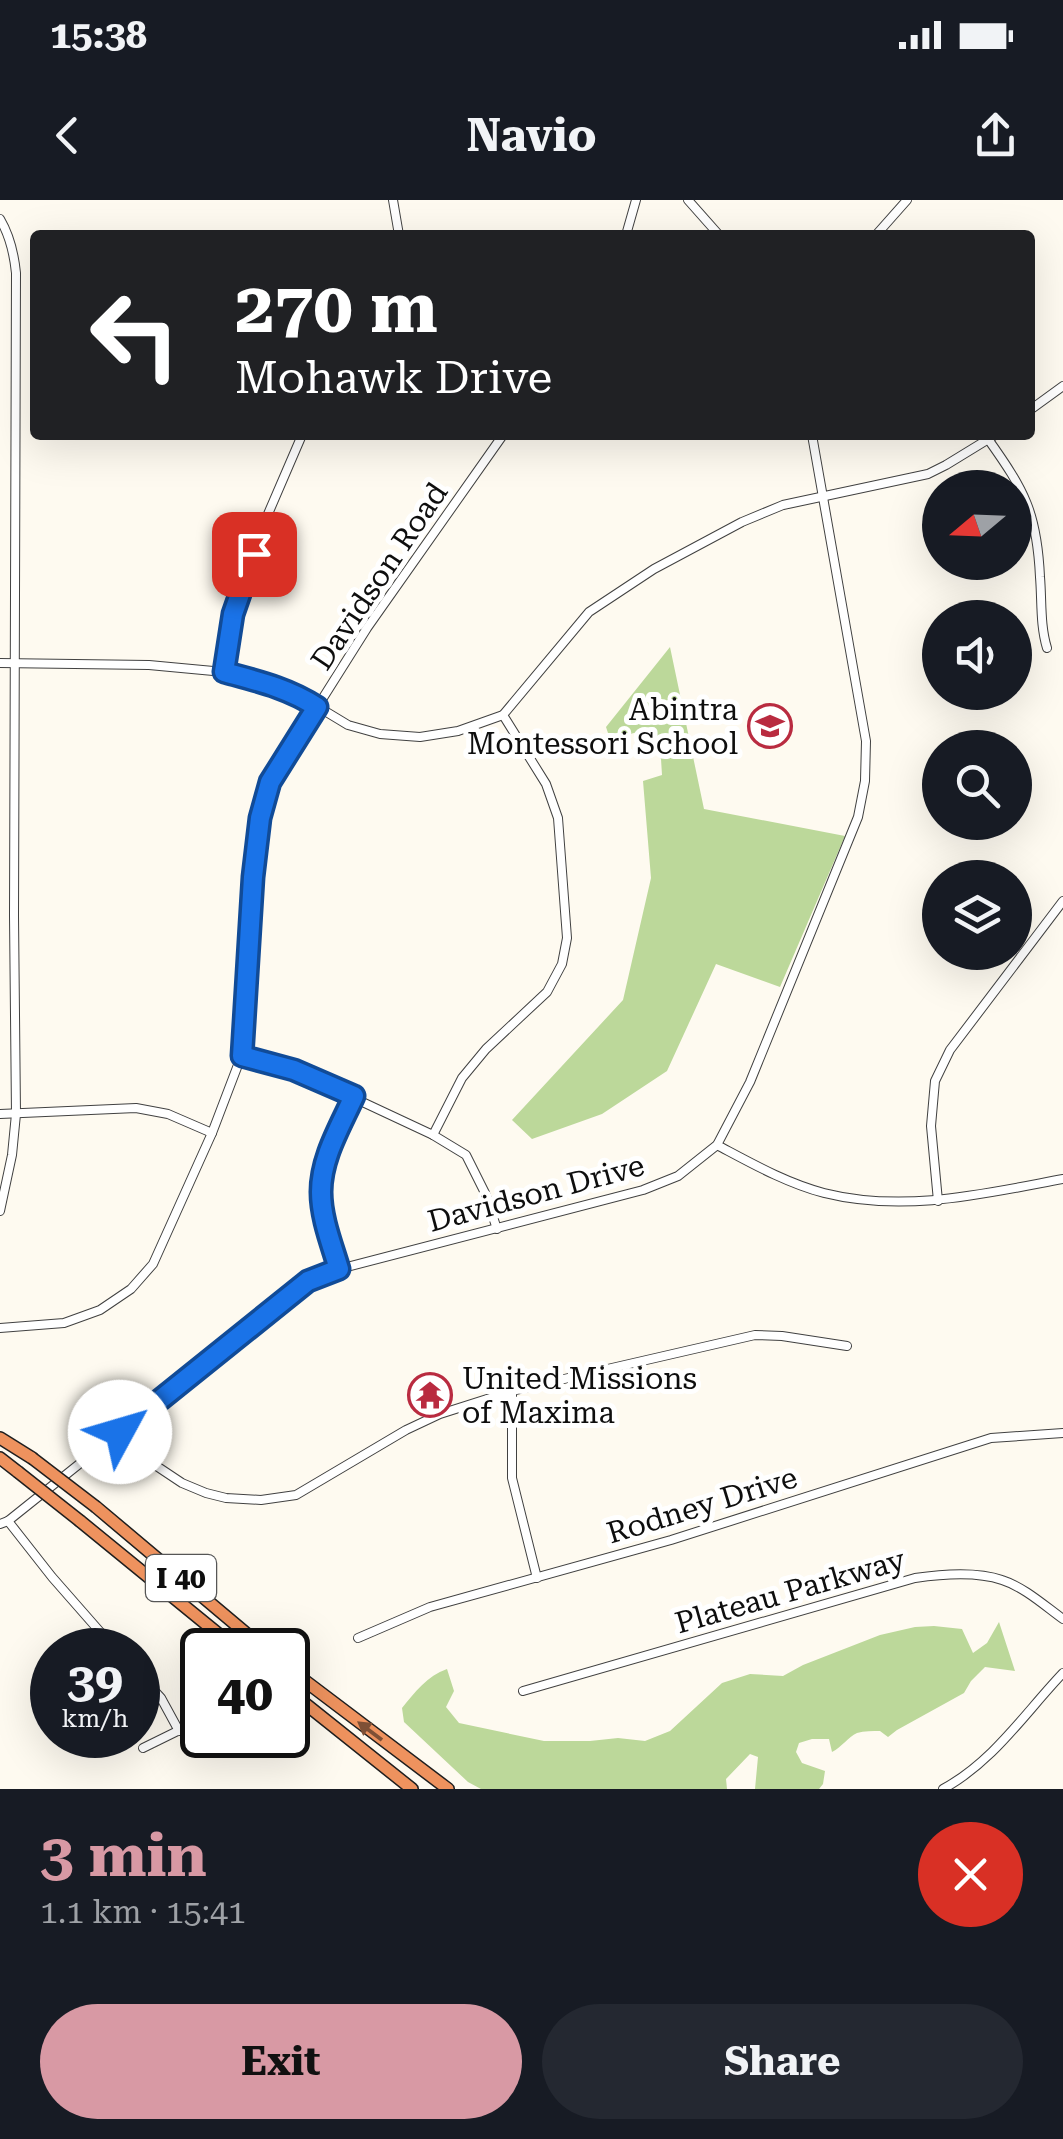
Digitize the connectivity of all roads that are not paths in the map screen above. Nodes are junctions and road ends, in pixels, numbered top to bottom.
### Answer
1 (393, 200) edge
2 (636, 200) edge
3 (688, 200) edge
4 (907, 200) edge
5 (0, 219) edge
6 (399, 230) edge
7 (627, 230) edge
8 (715, 230) edge
9 (880, 230) edge
10 (1063, 386) edge
11 (1035, 406) edge
12 (300, 440) edge
13 (497, 440) edge
14 (813, 440) edge
15 (987, 440) edge
16 (994, 440) edge
17 (824, 496) junction
18 (1047, 648) dead end
19 (0, 663) edge
20 (14, 663) junction
21 (224, 672) junction
22 (317, 707) junction
23 (503, 715) junction
24 (1063, 901) edge
25 (0, 916) edge
26 (14, 916) junction
27 (242, 1056) junction
28 (354, 1096) junction
29 (0, 1114) edge
30 (16, 1114) junction
31 (212, 1133) junction
32 (433, 1135) junction
33 (717, 1145) junction
34 (1063, 1179) edge
35 (938, 1201) junction
36 (0, 1211) edge
37 (497, 1229) junction
38 (339, 1269) junction
39 (0, 1328) edge
40 (848, 1346) dead end
41 (512, 1391) junction
42 (120, 1432) junction
43 (1063, 1434) edge
44 (0, 1438) edge
45 (0, 1458) edge
46 (4, 1522) edge
47 (537, 1578) junction
48 (1063, 1619) edge
49 (97, 1628) edge
50 (211, 1628) edge
51 (240, 1628) edge
52 (358, 1638) dead end
53 (1063, 1673) edge
54 (310, 1685) edge
55 (523, 1690) dead end
56 (160, 1697) edge
57 (310, 1708) edge
58 (180, 1731) joint
59 (160, 1740) edge
60 (412, 1789) edge
61 (448, 1789) edge
62 (943, 1789) edge

1 - 6 street
2 - 7 street
3 - 8 street
4 - 9 street
5 - 20 street
10 - 11 street
12 - 21 street
13 - 22 street, Davidson Road
14 - 17 street, Davidson Drive
15 - 17 street
16 - 18 street
17 - 23 street
17 - 33 street, Davidson Drive
19 - 20 street
20 - 21 street
20 - 26 street
21 - 22 street
22 - 23 street
22 - 27 street, Davidson Road
23 - 32 street
24 - 35 street
25 - 26 street
26 - 30 street
27 - 28 street
27 - 31 street, Davidson Road
28 - 32 street
28 - 38 street
29 - 30 street
30 - 31 street
30 - 36 street
31 - 39 street, Davidson Road
32 - 37 street
33 - 35 street
33 - 37 street, Davidson Drive
34 - 35 street
37 - 38 street, Davidson Drive
38 - 42 street, Davidson Drive
40 - 41 street
41 - 42 street
41 - 47 street
42 - 46 street, Davidson Drive
43 - 47 street, Rodney Drive
44 - 51 highway, I 40, bridge
45 - 50 highway, I 40, bridge
46 - 49 street
47 - 52 street, Rodney Drive
48 - 55 street, Plateau Parkway
53 - 62 street
61 -> 54 highway
56 - 58 street
57 - 60 highway
58 - 59 street

